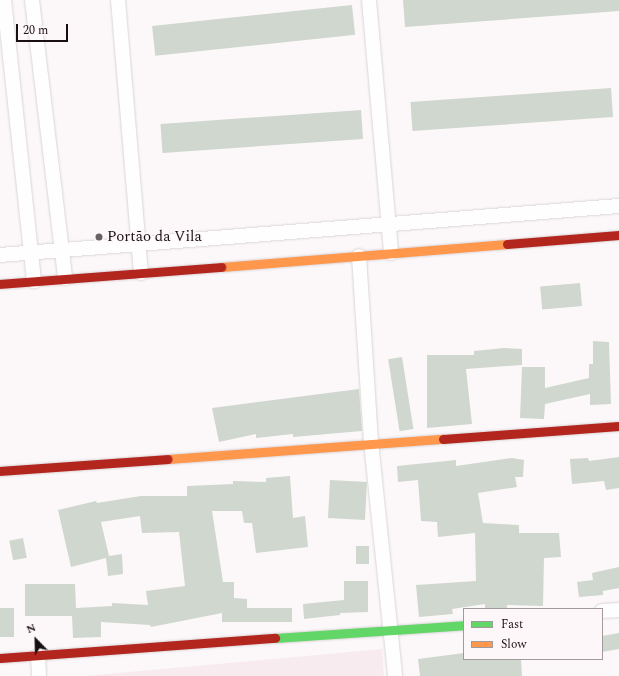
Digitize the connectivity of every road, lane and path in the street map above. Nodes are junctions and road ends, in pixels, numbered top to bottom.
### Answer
1 (4, 0) edge
2 (32, 0) edge
3 (118, 0) edge
4 (369, 0) edge
5 (619, 206) edge
6 (388, 223) junction
7 (619, 235) edge
8 (138, 242) junction
9 (62, 249) junction
10 (31, 252) junction
11 (391, 253) junction
12 (0, 255) edge
13 (359, 256) junction
14 (141, 273) junction
15 (65, 278) junction
16 (34, 281) junction
17 (0, 284) edge
18 (619, 426) edge
19 (371, 442) junction
20 (0, 471) edge
21 (619, 610) edge
22 (603, 611) edge
23 (463, 625) edge
24 (390, 632) junction
25 (38, 656) junction
26 (0, 658) edge
27 (39, 676) edge
28 (395, 676) edge

1 - 10 street
2 - 9 street
3 - 8 street
4 - 6 street
5 - 6 street
6 - 8 street
6 - 11 street
7 - 11 street
8 - 9 street
8 - 14 street
9 - 10 street
9 - 15 street
10 - 12 street
10 - 16 street
11 - 13 street
13 - 14 street
13 - 19 street
14 - 15 street
15 - 16 street
16 - 17 street
18 - 19 street
19 - 20 street
19 - 24 street
21 - 22 street
23 - 24 street
24 - 25 street
24 - 28 street
25 - 26 street
25 - 27 street

